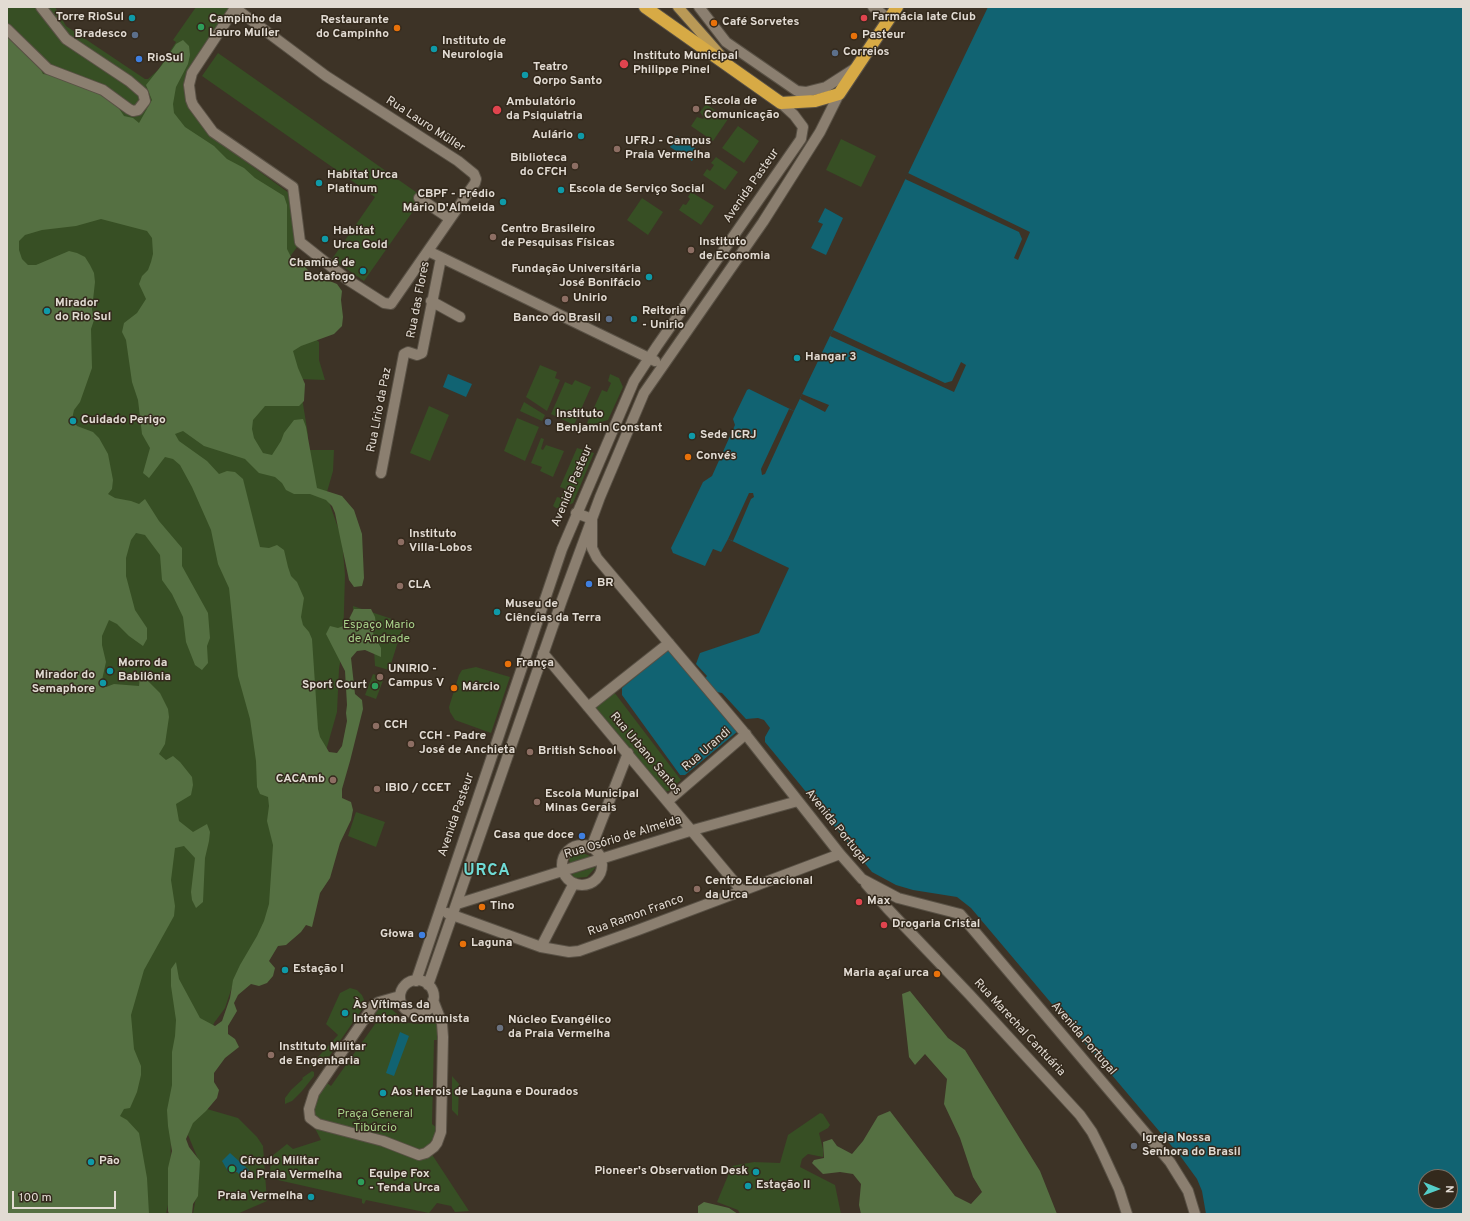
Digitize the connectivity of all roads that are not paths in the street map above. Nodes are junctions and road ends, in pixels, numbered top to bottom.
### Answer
1 (41, 7) edge
2 (235, 7) edge
3 (645, 7) edge
4 (678, 7) edge
5 (699, 7) edge
6 (873, 7) edge
7 (897, 7) edge
8 (889, 19) junction
9 (7, 29) edge
10 (728, 64) junction
11 (857, 66) junction
12 (839, 94) junction
13 (781, 103) junction
14 (419, 198) dead end
15 (749, 213) junction
16 (449, 218) junction
17 (763, 222) junction
18 (428, 251) junction
19 (441, 258) junction
20 (431, 301) junction
21 (460, 317) dead end
22 (405, 352) joint
23 (649, 357) junction
24 (662, 366) junction
25 (381, 473) dead end
26 (576, 512) junction
27 (592, 519) junction
28 (565, 540) junction
29 (581, 547) junction
30 (671, 645) junction
31 (542, 653) junction
32 (588, 707) junction
33 (744, 733) junction
34 (628, 753) junction
35 (668, 801) junction
36 (798, 801) junction
37 (468, 825) junction
38 (482, 830) junction
39 (693, 830) junction
40 (591, 848) junction
41 (840, 854) junction
42 (601, 860) junction
43 (563, 870) junction
44 (862, 880) junction
45 (574, 883) junction
46 (742, 891) junction
47 (898, 898) junction
48 (457, 904) junction
49 (887, 908) junction
50 (440, 910) junction
51 (453, 915) junction
52 (541, 947) junction
53 (416, 981) junction
54 (428, 984) junction
55 (400, 996) junction
56 (433, 1000) junction
57 (1127, 1214) edge
58 (1194, 1214) edge

1 - 9 street
2 - 16 street, Rua Lauro Müller
2 - 18 street, Rua Lauro Müller
3 - 10 highway
4 - 10 main road
5 - 11 street
6 - 8 street
7 - 8 highway
8 - 11 highway
10 - 13 highway
11 - 12 highway
12 - 13 highway
12 - 17 street
13 - 15 street, Avenida Pasteur
14 - 16 street
15 - 17 street
15 - 23 street, Avenida Pasteur
16 - 18 street, Rua Lauro Müller
17 - 24 street
18 - 19 street
19 - 20 street, Rua das Flores
19 - 23 street
20 - 21 street
20 - 22 street, Rua das Flores
22 - 25 street, Rua Lírio da Paz
23 - 24 street
23 - 26 street, Avenida Pasteur
24 - 27 street
26 - 27 street
26 - 28 street, Avenida Pasteur
27 - 29 street
27 - 30 street, Avenida Portugal
28 - 29 street
28 - 37 street, Avenida Pasteur
29 - 31 street
30 - 32 street
30 - 33 street, Avenida Portugal
31 - 32 street, Rua Urbano Santos
31 - 38 street
32 - 34 street, Rua Urbano Santos
33 - 35 street, Rua Urandi
33 - 36 street, Avenida Portugal
34 - 35 street, Rua Urbano Santos
34 - 40 street
35 - 39 street, Rua Urbano Santos
36 - 39 street, Rua Osório de Almeida
36 - 41 street, Avenida Portugal
37 - 38 street
37 - 50 street, Avenida Pasteur
38 - 48 street
39 - 42 street, Rua Osório de Almeida
39 - 46 street, Rua Urbano Santos
40 - 42 street
40 - 43 street
41 - 44 street, Avenida Portugal
41 - 46 street, Rua Ramon Franco
42 - 43 street, Rua Osório de Almeida
42 - 45 street
43 - 45 street
43 - 48 street, Rua Osório de Almeida
44 - 47 street, Avenida Portugal
44 - 49 street, Rua Marechal Cantuária
45 - 52 street
46 - 52 street, Rua Ramon Franco
47 - 49 street
47 - 58 street, Avenida Portugal
48 - 51 street
49 - 57 street, Rua Marechal Cantuária
50 - 51 street, Rua Ramon Franco
50 - 53 street, Avenida Pasteur
51 - 52 street, Rua Ramon Franco
51 - 54 street
53 - 54 street
53 - 55 street
54 - 56 street
55 - 56 street
55 - 56 street

